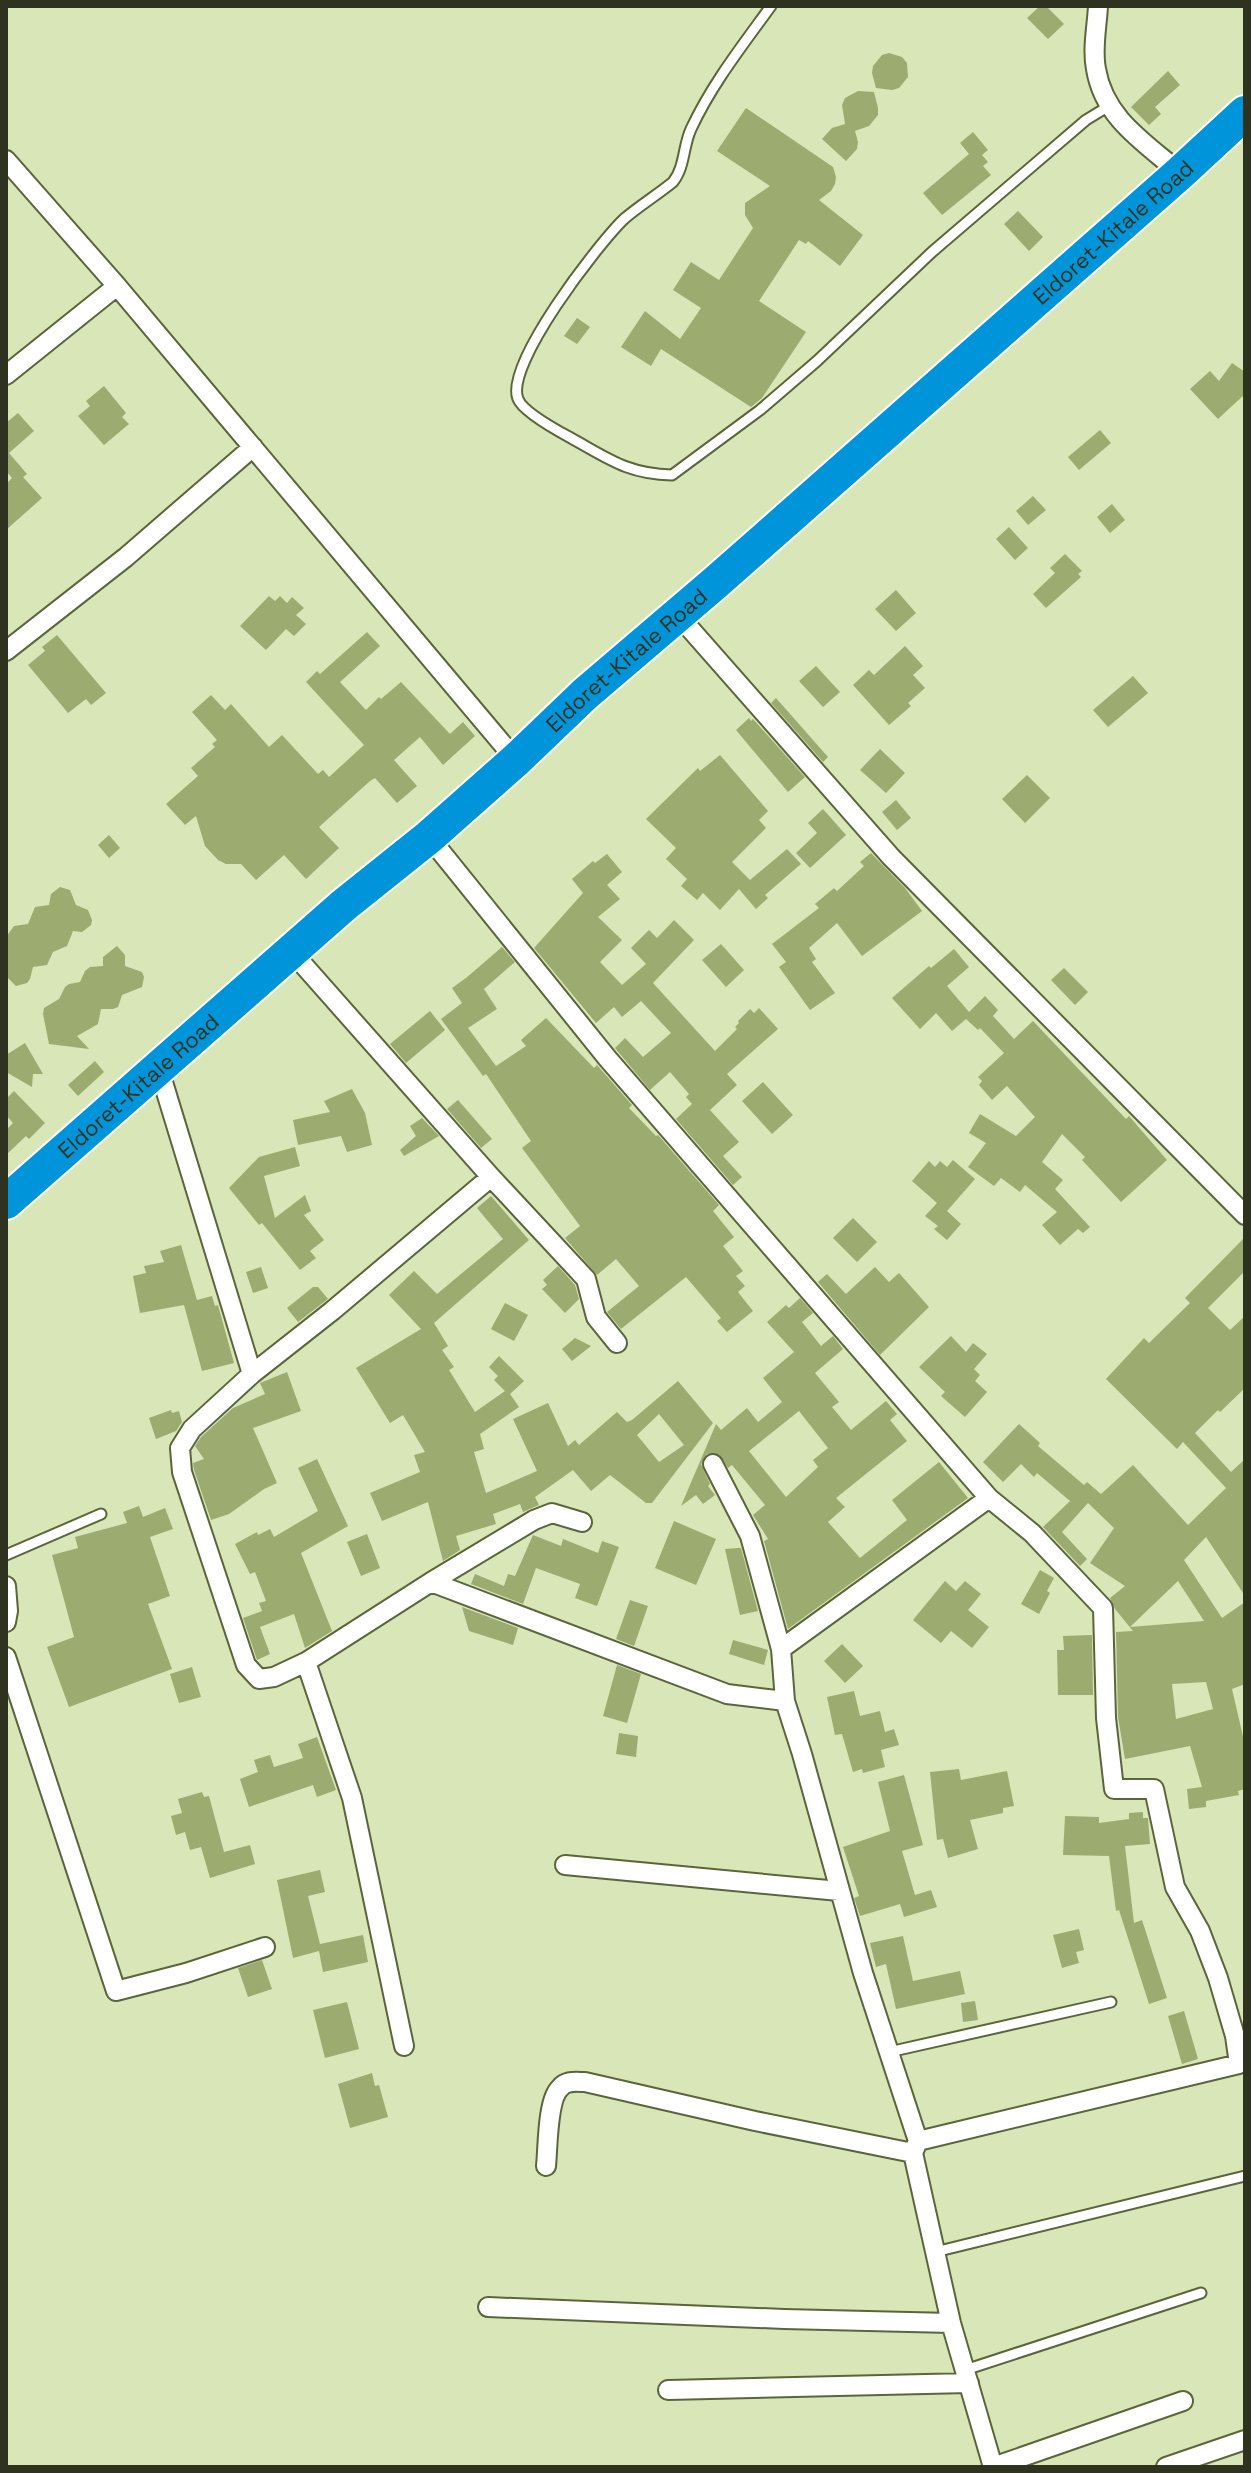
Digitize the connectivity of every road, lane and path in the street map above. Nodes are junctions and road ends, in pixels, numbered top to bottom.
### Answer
1 (771, 6) edge
2 (1098, 6) edge
3 (1109, 106) junction
4 (1242, 122) edge
5 (6, 160) edge
6 (1180, 173) junction
7 (117, 286) junction
8 (6, 375) edge
9 (253, 447) junction
10 (678, 615) junction
11 (6, 651) edge
12 (516, 760) junction
13 (429, 837) junction
14 (292, 952) junction
15 (159, 1069) junction
16 (491, 1177) junction
17 (6, 1202) edge
18 (1245, 1215) edge
19 (617, 1343) dead end
20 (252, 1374) junction
21 (713, 1464) dead end
22 (989, 1498) junction
23 (101, 1514) dead end
24 (582, 1522) dead end
25 (6, 1555) edge
26 (431, 1582) junction
27 (6, 1586) edge
28 (6, 1622) edge
29 (781, 1649) junction
30 (6, 1657) edge
31 (306, 1662) junction
32 (785, 1701) junction
33 (565, 1865) dead end
34 (839, 1891) junction
35 (265, 1947) dead end
36 (1111, 2002) dead end
37 (404, 2046) dead end
38 (889, 2052) junction
39 (915, 2147) junction
40 (546, 2166) dead end
41 (1245, 2176) edge
42 (935, 2252) junction
43 (1201, 2293) dead end
44 (488, 2307) dead end
45 (951, 2323) junction
46 (967, 2376) junction
47 (668, 2390) dead end
48 (1183, 2401) dead end
49 (1245, 2440) edge
50 (993, 2467) edge
51 (1166, 2467) edge

1 - 3 lane
2 - 3 street
3 - 6 street
4 - 6 highway, Eldoret-Kitale Road
5 - 7 street
6 - 10 highway, Eldoret-Kitale Road
7 - 8 street
7 - 9 street
9 - 11 street
9 - 12 street
10 - 12 highway, Eldoret-Kitale Road
10 - 18 street
12 - 13 highway, Eldoret-Kitale Road
13 - 14 highway, Eldoret-Kitale Road
13 - 22 street
14 - 15 highway, Eldoret-Kitale Road
14 - 16 street
15 - 17 highway, Eldoret-Kitale Road
15 - 20 street
16 - 19 street
16 - 20 street
20 - 31 street
21 - 29 street
22 - 29 street
22 - 39 street
23 - 25 lane
24 - 26 street
26 - 31 street
26 - 32 street
27 - 28 street
29 - 32 street
30 - 35 street
31 - 37 street
32 - 34 street
33 - 34 street
34 - 38 street
36 - 38 lane
38 - 39 street
39 - 40 street
39 - 42 street
41 - 42 lane
42 - 45 street
43 - 46 lane
44 - 45 street
45 - 46 street
46 - 47 street
46 - 50 street
48 - 50 street
49 - 51 street

